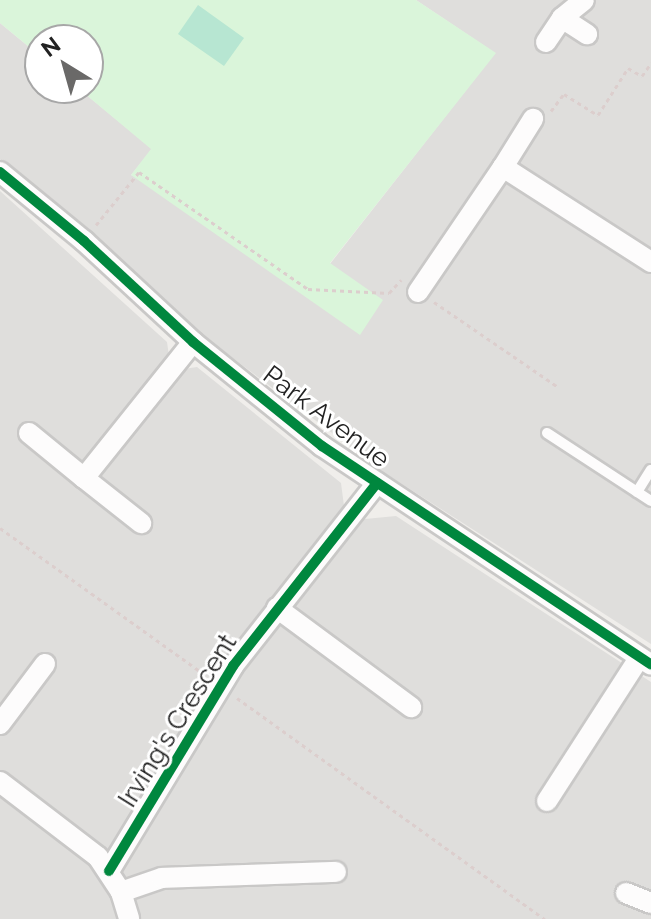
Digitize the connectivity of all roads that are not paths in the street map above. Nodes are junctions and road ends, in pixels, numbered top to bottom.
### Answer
1 (584, 0) edge
2 (562, 18) junction
3 (587, 34) dead end
4 (546, 42) dead end
5 (533, 119) road end
6 (503, 167) junction
7 (0, 172) edge
8 (651, 262) edge
9 (418, 292) road end
10 (193, 342) junction
11 (29, 433) dead end
12 (547, 433) dead end
13 (651, 470) edge
14 (84, 478) junction
15 (377, 483) junction
16 (637, 492) junction
17 (651, 501) edge
18 (141, 523) dead end
19 (277, 608) junction
20 (645, 661) edge
21 (45, 664) dead end
22 (411, 707) dead end
23 (0, 724) edge
24 (0, 782) edge
25 (547, 801) dead end
26 (109, 871) junction
27 (336, 872) dead end
28 (121, 892) junction
29 (626, 893) dead end
30 (651, 903) edge
31 (129, 919) edge

1 - 2 street
2 - 3 street
2 - 4 street
5 - 6 street
6 - 8 street
6 - 9 street
7 - 10 street, Park Avenue
10 - 14 street
10 - 15 street, Park Avenue
11 - 14 street
12 - 16 lane
13 - 16 lane
14 - 18 street
15 - 19 street, Irving's Crescent
15 - 20 street, Park Avenue
16 - 17 lane
19 - 22 street
19 - 26 street, Irving's Crescent
20 - 25 street
21 - 23 street
24 - 26 street
26 - 28 street
27 - 28 street
28 - 31 street
29 - 30 street

